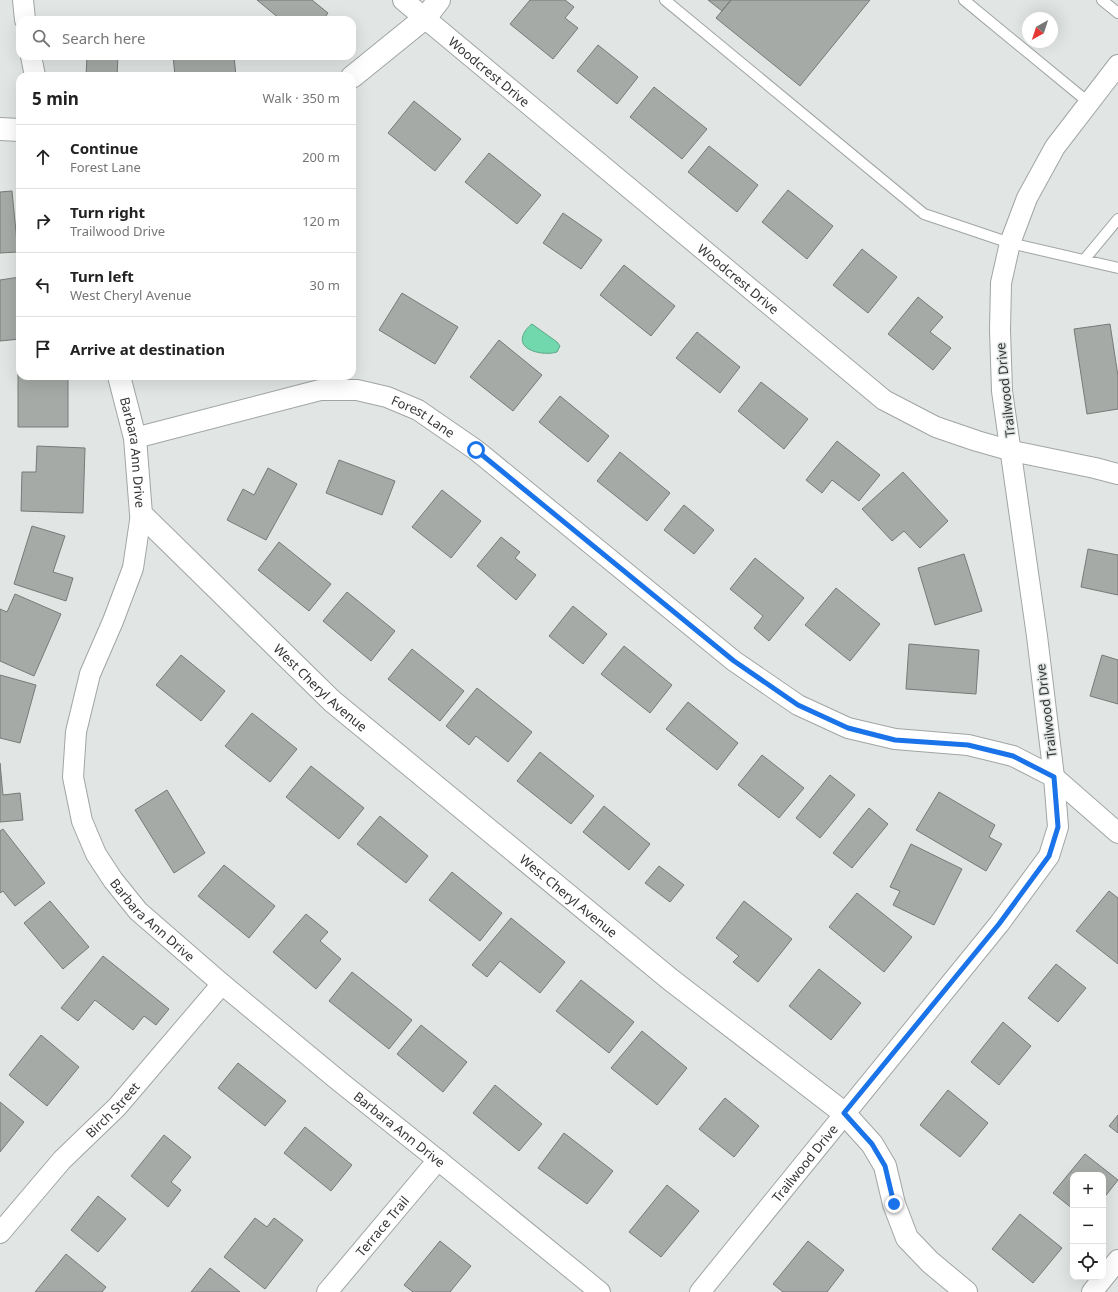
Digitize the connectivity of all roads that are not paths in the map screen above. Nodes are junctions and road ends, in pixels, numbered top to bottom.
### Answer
1 (23, 0) edge
2 (403, 0) edge
3 (439, 0) edge
4 (665, 0) edge
5 (964, 0) edge
6 (1102, 0) edge
7 (1118, 14) edge
8 (25, 16) edge
9 (426, 18) junction
10 (32, 60) edge
11 (1118, 65) edge
12 (35, 72) edge
13 (356, 74) edge
14 (1088, 102) junction
15 (0, 129) edge
16 (16, 130) edge
17 (1118, 219) edge
18 (1010, 243) junction
19 (1084, 260) junction
20 (1118, 268) edge
21 (120, 380) edge
22 (135, 438) junction
23 (1012, 451) junction
24 (1118, 474) edge
25 (141, 514) junction
26 (1054, 777) junction
27 (1118, 833) edge
28 (222, 984) junction
29 (844, 1113) junction
30 (438, 1160) junction
31 (0, 1233) edge
32 (1118, 1260) edge
33 (327, 1292) edge
34 (600, 1292) edge
35 (700, 1292) edge
36 (966, 1292) edge
37 (1092, 1292) edge

1 - 8 street
2 - 9 street, Woodcrest Drive
3 - 9 street
4 - 18 lane
5 - 14 lane
6 - 7 lane
9 - 13 street
9 - 23 street, Woodcrest Drive
10 - 12 street
11 - 14 street, Trailwood Drive
14 - 18 street, Trailwood Drive
15 - 16 street
17 - 19 lane
18 - 19 lane
18 - 23 street, Trailwood Drive
19 - 20 lane
21 - 22 street, Barbara Ann Drive
22 - 25 street, Barbara Ann Drive
22 - 26 street, Forest Lane
23 - 24 street, Woodcrest Drive
23 - 26 street, Trailwood Drive
25 - 28 street, Barbara Ann Drive
25 - 29 street, West Cheryl Avenue
26 - 27 street, Forest Lane
26 - 29 street, Trailwood Drive
28 - 30 street, Barbara Ann Drive
28 - 31 street, Birch Street
29 - 35 street, Trailwood Drive
29 - 36 street, West Cheryl Avenue
30 - 33 street, Terrace Trail
30 - 34 street, Barbara Ann Drive
32 - 37 street

